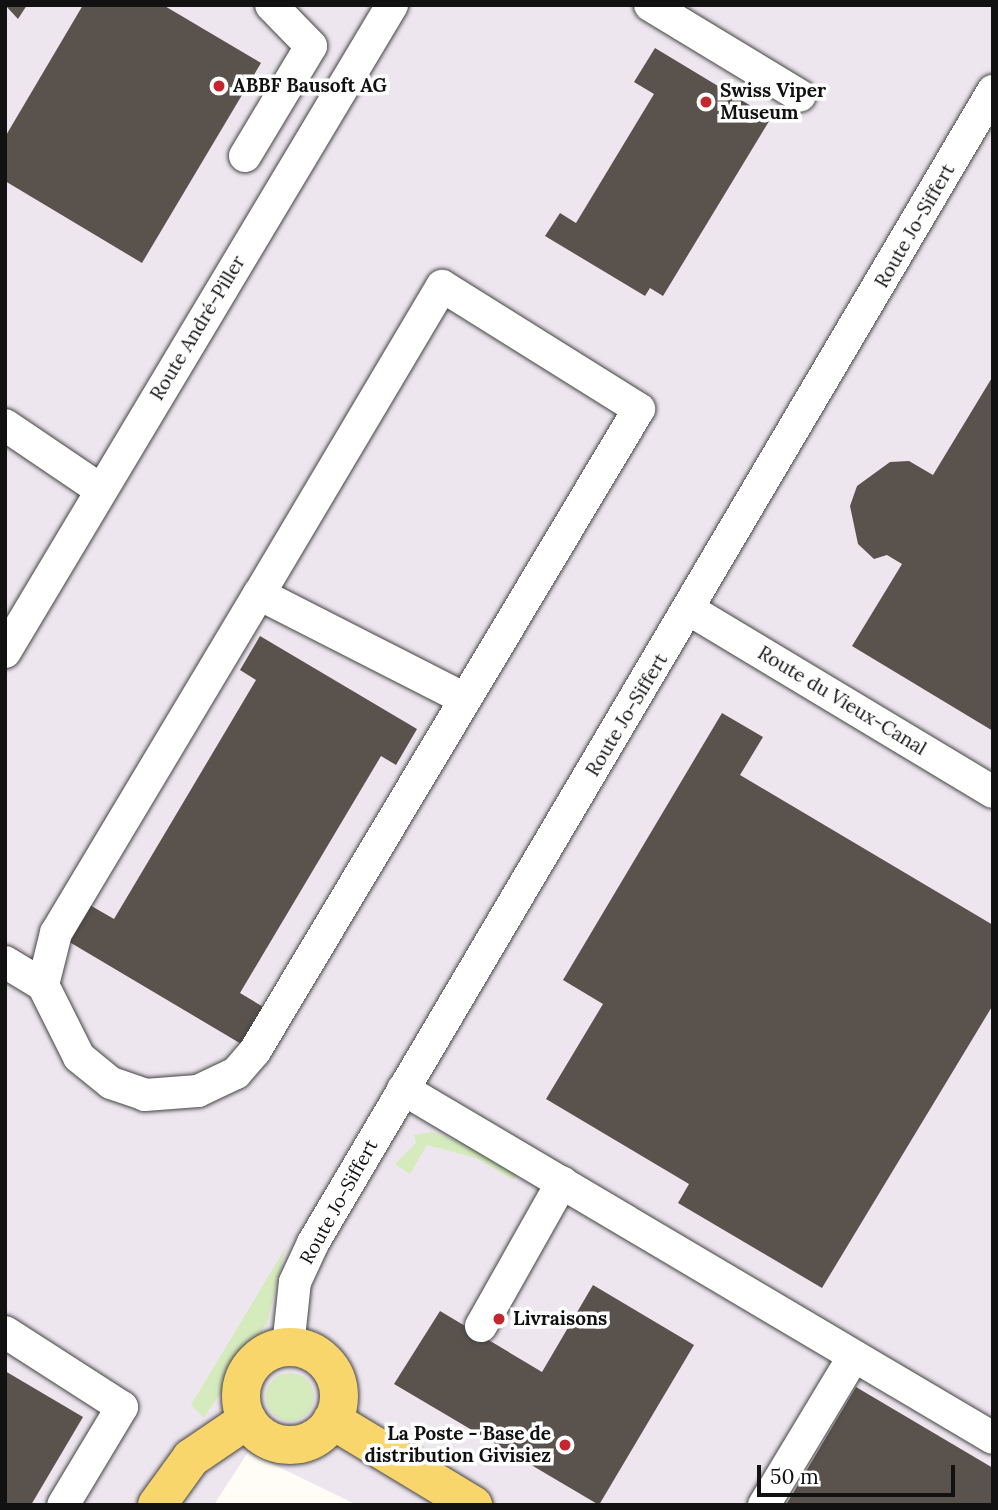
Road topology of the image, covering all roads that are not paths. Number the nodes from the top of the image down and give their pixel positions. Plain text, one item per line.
1 (271, 5) edge
2 (650, 5) edge
3 (387, 7) edge
4 (993, 91) edge
5 (800, 96) dead end
6 (245, 156) dead end
7 (5, 425) edge
8 (101, 490) junction
9 (259, 594) junction
10 (691, 610) junction
11 (5, 652) edge
12 (463, 698) junction
13 (993, 792) edge
14 (5, 962) edge
15 (43, 985) junction
16 (403, 1089) junction
17 (562, 1182) junction
18 (481, 1326) dead end
19 (5, 1332) edge
20 (288, 1347) junction
21 (852, 1359) junction
22 (247, 1420) junction
23 (332, 1420) junction
24 (993, 1438) edge
25 (63, 1505) edge
26 (157, 1505) edge
27 (473, 1505) edge
28 (764, 1505) edge

1 - 6 street
2 - 5 street
3 - 8 street, Route André-Piller
4 - 10 street, Route Jo-Siffert
7 - 8 street
8 - 11 street, Route André-Piller
9 - 12 street
9 - 12 street
9 - 15 street
10 - 13 street, Route du Vieux-Canal
10 - 16 street, Route Jo-Siffert
12 - 15 street
14 - 15 street
16 - 17 street
16 - 20 street, Route Jo-Siffert
17 - 18 street
17 - 21 street
19 - 25 street
20 - 22 main road
20 - 23 main road
21 - 24 street
21 - 28 street
22 - 23 main road
22 - 26 main road
23 - 27 main road

